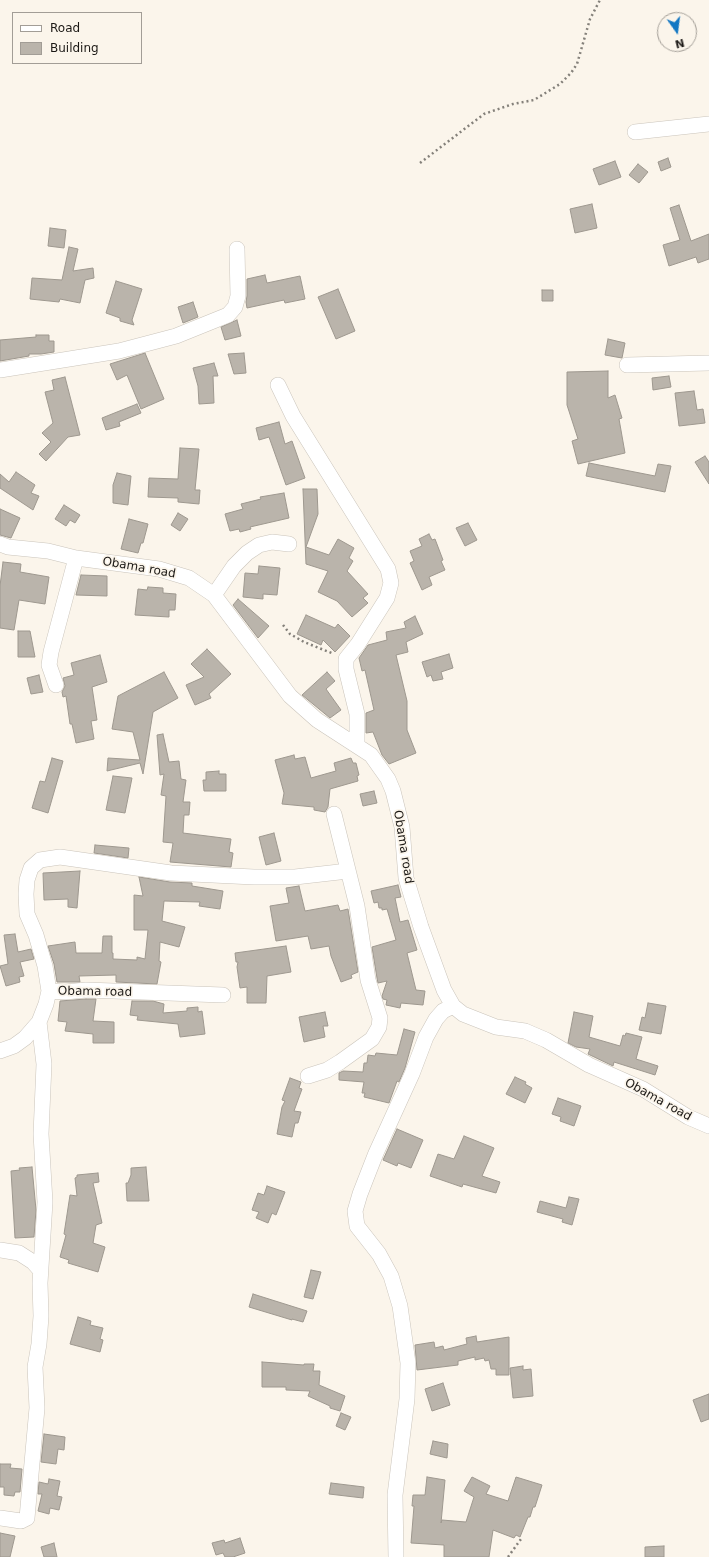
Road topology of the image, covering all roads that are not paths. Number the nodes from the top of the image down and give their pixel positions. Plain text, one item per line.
1 (709, 124) edge
2 (635, 132) dead end
3 (237, 249) dead end
4 (709, 363) edge
5 (626, 365) dead end
6 (0, 370) edge
7 (278, 385) dead end
8 (0, 544) edge
9 (289, 544) dead end
10 (76, 558) junction
11 (214, 595) junction
12 (56, 685) dead end
13 (357, 746) junction
14 (334, 814) dead end
15 (348, 872) junction
16 (49, 991) junction
17 (223, 995) dead end
18 (453, 1006) junction
19 (39, 1022) junction
20 (0, 1051) edge
21 (308, 1076) dead end
22 (709, 1126) edge
23 (0, 1250) edge
24 (40, 1270) junction
25 (0, 1518) edge
26 (396, 1557) edge

1 - 2 street
3 - 6 street
4 - 5 street
7 - 13 street
8 - 10 street, Obama road
9 - 11 street
10 - 11 street, Obama road
10 - 12 street
11 - 13 street, Obama road
13 - 18 street, Obama road
14 - 15 street
15 - 16 street
15 - 21 street
16 - 17 street, Obama road
16 - 19 street, Obama road
18 - 22 street, Obama road
18 - 26 street
19 - 20 street, Obama road
19 - 24 street
23 - 24 street
24 - 25 street

